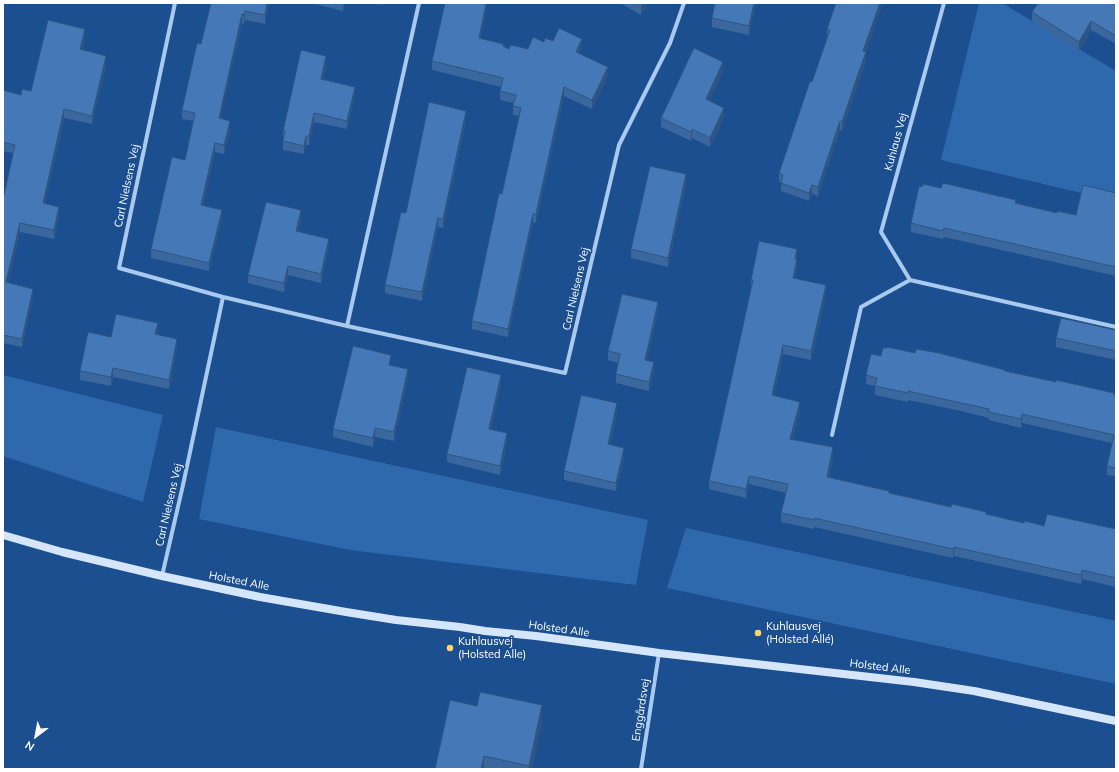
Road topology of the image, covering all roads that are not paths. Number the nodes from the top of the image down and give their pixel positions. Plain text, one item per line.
1 (175, 3) edge
2 (419, 3) edge
3 (684, 3) edge
4 (944, 3) edge
5 (910, 280) junction
6 (223, 297) junction
7 (347, 326) junction
8 (1116, 327) edge
9 (832, 435) dead end
10 (3, 535) edge
11 (162, 576) junction
12 (659, 653) junction
13 (1116, 721) edge
14 (641, 769) edge

1 - 6 street, Carl Nielsens Vej
2 - 7 street
3 - 7 street, Carl Nielsens Vej
4 - 5 street, Kuhlaus Vej
5 - 8 street
5 - 9 street
6 - 7 street, Carl Nielsens Vej
6 - 11 street, Carl Nielsens Vej
10 - 11 street, Holsted Alle
11 - 12 street, Holsted Alle
12 - 13 street, Holsted Alle
12 - 14 street, Enggårdsvej

